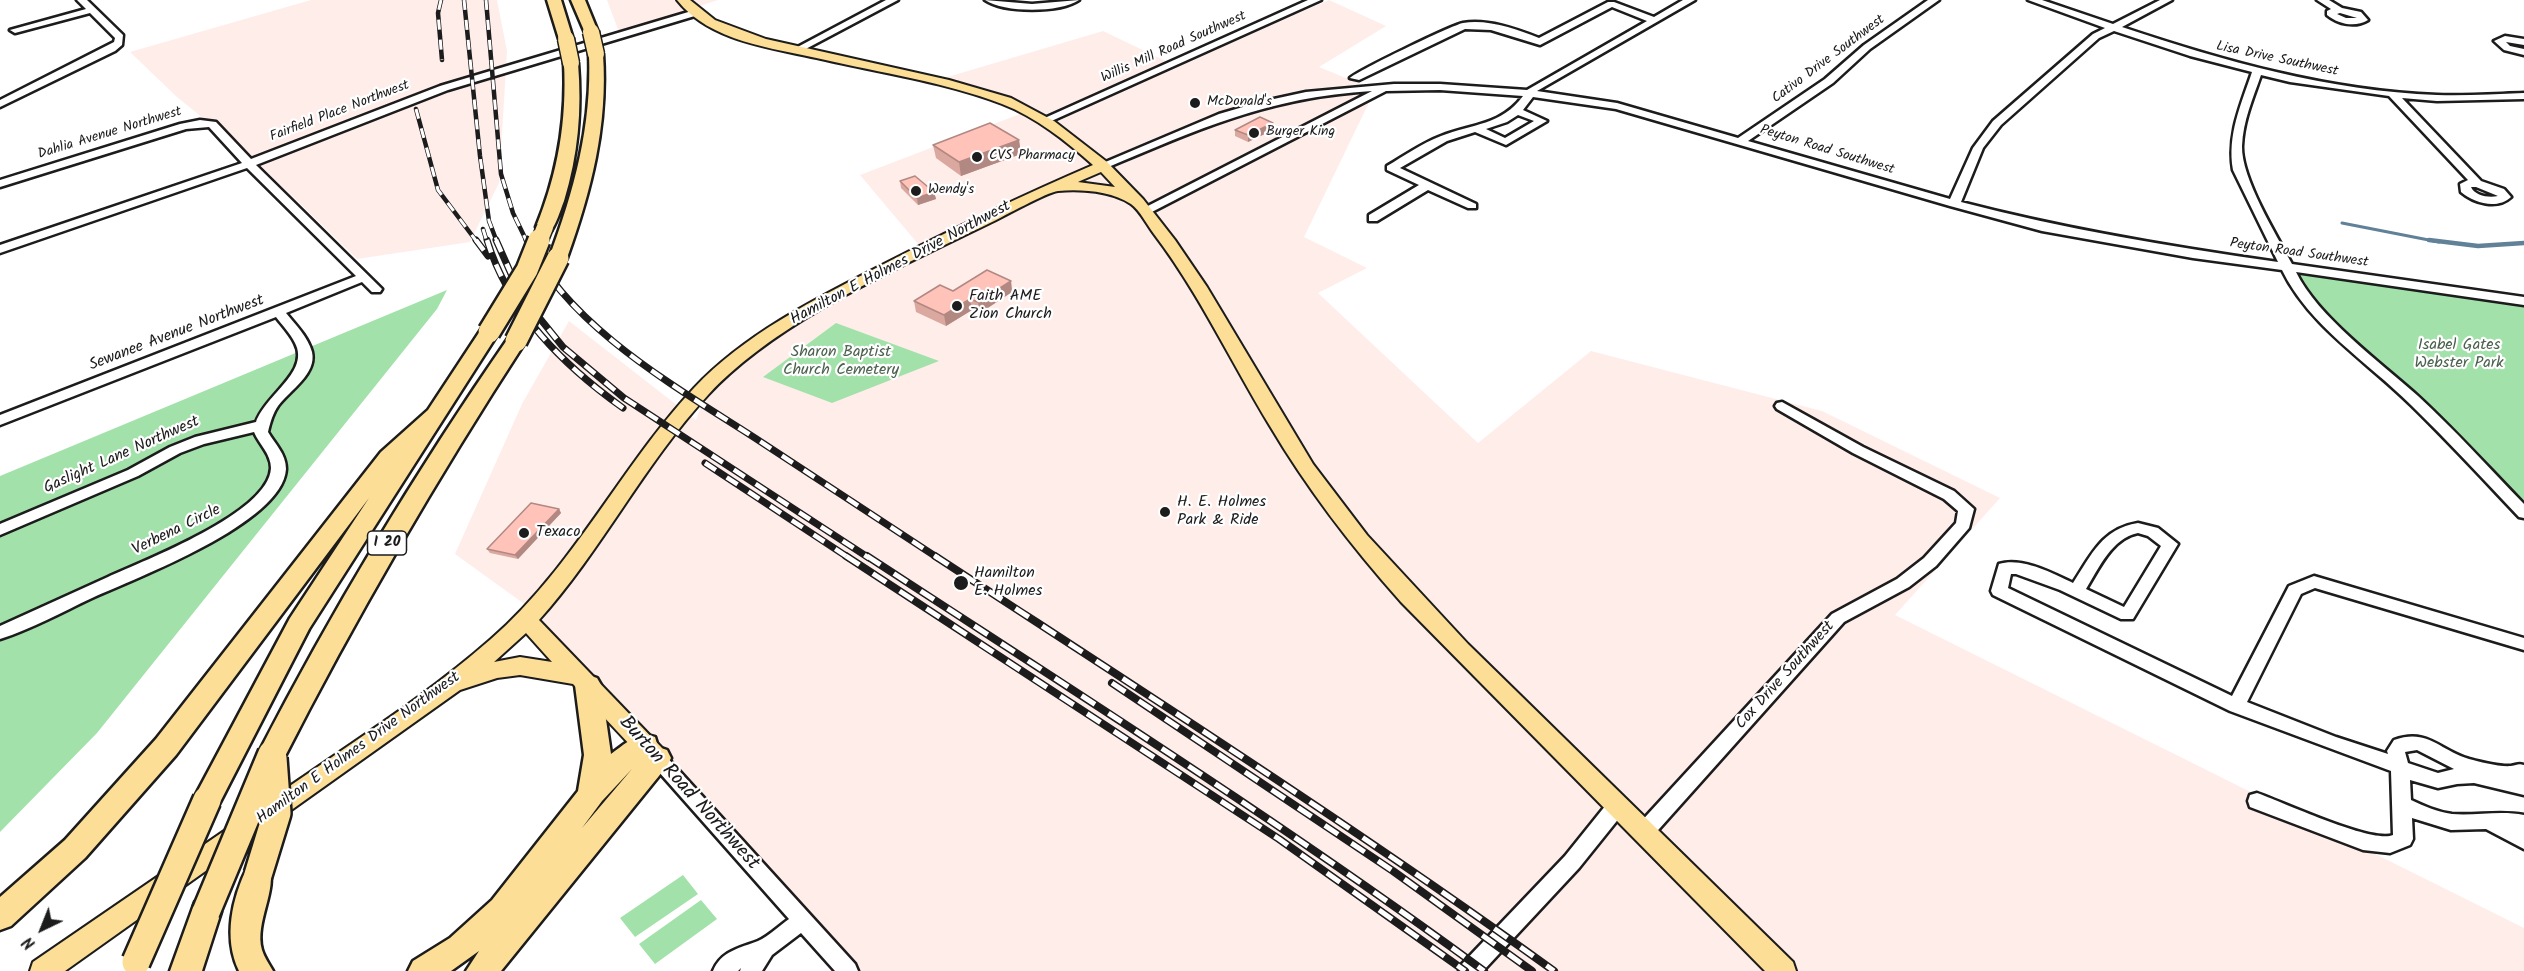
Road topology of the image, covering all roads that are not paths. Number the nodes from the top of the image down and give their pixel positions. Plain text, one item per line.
1 (82, 0) edge
2 (554, 0) edge
3 (578, 0) edge
4 (683, 0) edge
5 (893, 0) edge
6 (990, 0) edge
7 (1074, 0) edge
8 (1316, 0) edge
9 (1690, 0) edge
10 (1934, 0) edge
11 (2033, 0) edge
12 (2168, 0) edge
13 (2322, 0) edge
14 (93, 10) junction
15 (2339, 10) dead end
16 (695, 13) junction
17 (1654, 20) junction
18 (2113, 26) junction
19 (15, 30) dead end
20 (797, 50) junction
21 (2257, 72) junction
22 (1355, 78) dead end
23 (1386, 88) junction
24 (1527, 94) junction
25 (2393, 94) junction
26 (2524, 96) edge
27 (0, 104) edge
28 (1517, 111) junction
29 (1043, 121) junction
30 (1477, 129) junction
31 (1740, 141) junction
32 (249, 164) junction
33 (1102, 166) junction
34 (2477, 183) dead end
35 (0, 184) edge
36 (1428, 185) junction
37 (1045, 190) junction
38 (1954, 204) junction
39 (1472, 206) dead end
40 (1143, 208) junction
41 (1373, 218) dead end
42 (0, 249) edge
43 (2286, 267) junction
44 (365, 277) junction
45 (376, 289) dead end
46 (2524, 301) edge
47 (278, 312) junction
48 (1782, 406) dead end
49 (433, 415) junction
50 (0, 420) edge
51 (262, 425) junction
52 (2524, 513) edge
53 (0, 530) edge
54 (2075, 592) junction
55 (526, 620) junction
56 (0, 633) edge
57 (2524, 644) edge
58 (584, 681) junction
59 (446, 689) junction
60 (2236, 706) junction
61 (651, 752) junction
62 (272, 754) junction
63 (2445, 757) junction
64 (2400, 765) junction
65 (2466, 771) junction
66 (2495, 771) junction
67 (2522, 777) edge
68 (591, 795) junction
69 (2257, 801) dead end
70 (2402, 805) junction
71 (1617, 806) junction
72 (2490, 822) junction
73 (2524, 824) edge
74 (1644, 832) junction
75 (2524, 841) edge
76 (0, 916) edge
77 (802, 921) junction
78 (765, 948) junction
79 (133, 968) edge
80 (43, 971) edge
81 (186, 971) edge
82 (257, 971) edge
83 (424, 971) edge
84 (482, 971) edge
85 (723, 971) edge
86 (750, 971) edge
87 (848, 971) edge
88 (1469, 971) edge
89 (1783, 971) edge

1 - 14 street
2 - 49 highway, I 20, bridge
3 - 62 highway, I 20, bridge
4 - 16 main road
5 - 20 street
6 - 7 street
8 - 29 street, Willis Mill Road Southwest
9 - 17 street
10 - 31 street, Cativo Drive Southwest
11 - 18 street, Lisa Drive Southwest
12 - 18 street
13 - 15 street
14 - 19 street
14 - 27 street
16 - 20 main road
16 - 32 street, Fairfield Place Northwest
17 - 22 street
17 - 24 street
18 - 21 street, Lisa Drive Southwest
18 - 38 street
20 - 29 main road
21 - 25 street, Lisa Drive Southwest
21 - 43 street
23 - 24 street, Peyton Road Southwest
23 - 33 street
23 - 40 street, Peyton Road Southwest
24 - 28 street
24 - 31 street, Peyton Road Southwest
25 - 26 street, Lisa Drive Southwest
25 - 34 street
28 - 30 street
28 - 30 street
29 - 33 main road
30 - 36 street
31 - 38 street, Peyton Road Southwest
32 - 35 street, Dahlia Avenue Northwest
32 - 42 street, Fairfield Place Northwest
32 - 44 street, Dahlia Avenue Northwest
33 - 37 main road, Hamilton E Holmes Drive Northwest
33 - 40 main road
36 - 39 street
36 - 41 street
37 - 40 main road
37 - 55 main road, Hamilton E Holmes Drive Northwest
38 - 43 street, Peyton Road Southwest
40 - 71 main road
43 - 46 street, Peyton Road Southwest
43 - 52 street
44 - 45 street, Dahlia Avenue Northwest
44 - 47 street, Sewanee Avenue Northwest
47 - 50 street, Sewanee Avenue Northwest
47 - 51 street
48 - 74 street, Cox Drive Southwest
49 - 76 highway
49 - 79 highway, I 20, bridge
51 - 53 street, Gaslight Lane Northwest
51 - 56 street, Verbena Circle
54 - 54 street
54 - 60 street
55 - 58 main road, Burton Road Northwest
55 - 59 main road, Hamilton E Holmes Drive Northwest
57 - 60 street
58 - 59 main road
58 - 61 main road, Burton Road Northwest
58 - 68 highway
59 - 80 main road, Hamilton E Holmes Drive Northwest
60 - 64 street
61 - 68 highway
61 - 77 street, Burton Road Northwest
61 - 84 highway
62 - 81 highway, I 20, bridge
62 - 82 highway, bridge
63 - 64 street
63 - 65 street
63 - 66 street
64 - 65 street
64 - 70 street
65 - 66 street
66 - 67 street
68 - 83 highway
69 - 70 street
70 - 72 street
71 - 74 main road
71 - 88 street
72 - 73 street
72 - 75 street
74 - 89 main road
77 - 78 street
77 - 87 street, Burton Road Northwest
78 - 85 street
78 - 86 street

